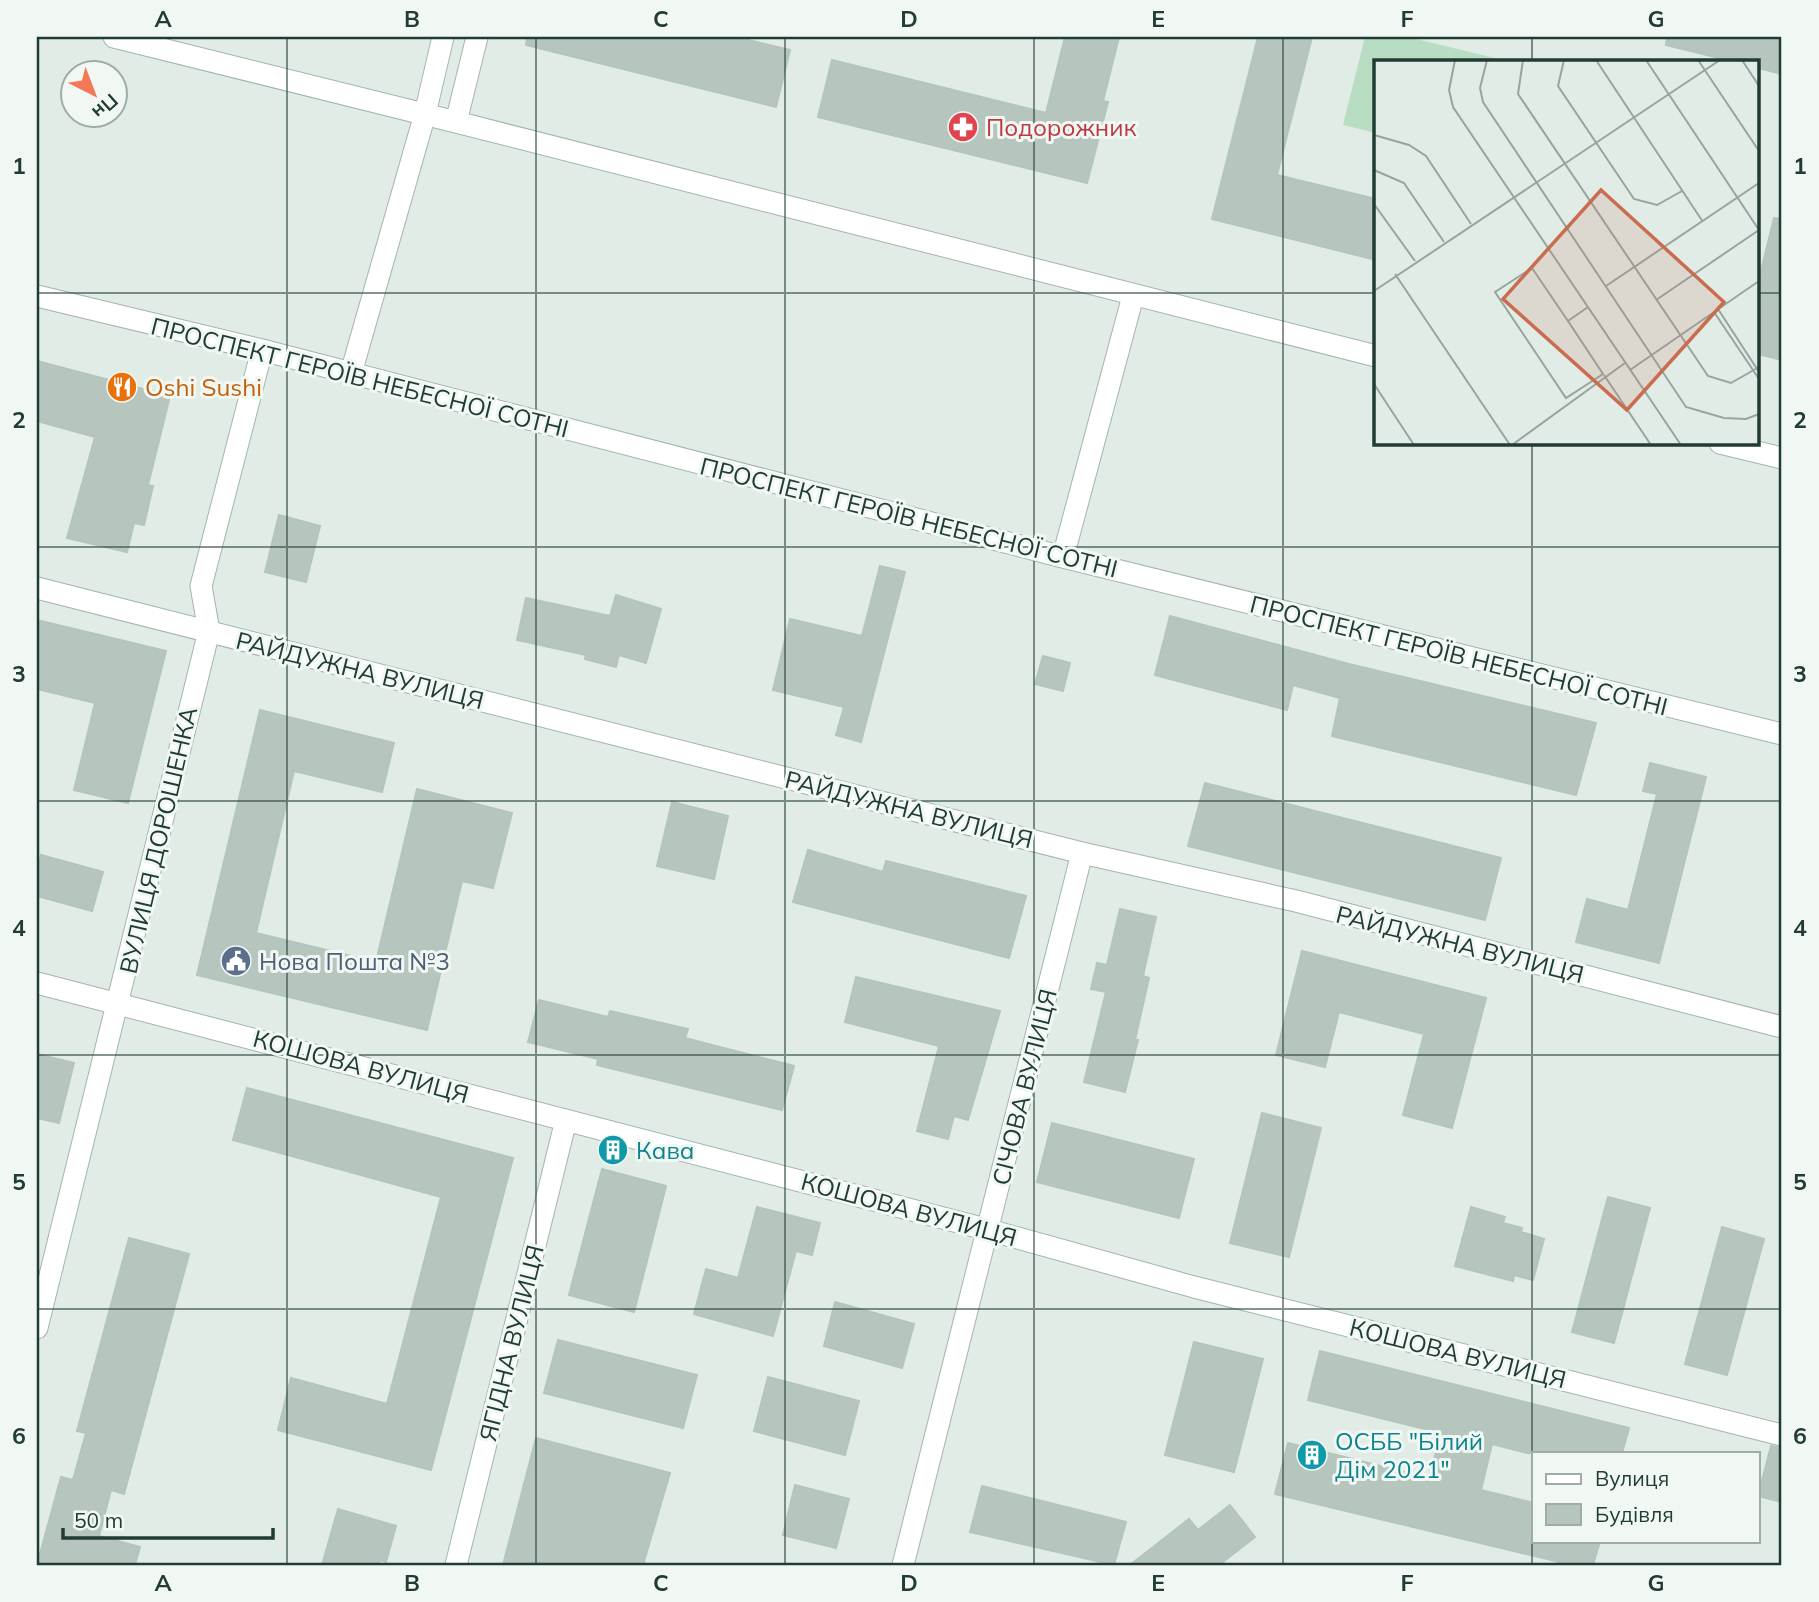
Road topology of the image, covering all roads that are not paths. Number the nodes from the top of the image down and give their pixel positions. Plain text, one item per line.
1 (114, 37) edge
2 (443, 37) edge
3 (477, 37) edge
4 (425, 114) junction
5 (456, 122) junction
6 (37, 296) edge
7 (1133, 296) junction
8 (262, 350) junction
9 (1374, 356) edge
10 (351, 373) junction
11 (1724, 444) edge
12 (1782, 458) edge
13 (1063, 557) junction
14 (37, 588) edge
15 (208, 631) junction
16 (1782, 734) edge
17 (1082, 853) junction
18 (37, 983) edge
19 (119, 1003) junction
20 (1782, 1027) edge
21 (566, 1120) junction
22 (989, 1230) junction
23 (37, 1328) edge
24 (1782, 1435) edge
25 (456, 1565) edge
26 (903, 1565) edge

1 - 4 street
2 - 4 street
3 - 5 street
4 - 5 street
4 - 10 street
5 - 7 street
6 - 8 street, ПРОСПЕКТ ГЕРОЇВ НЕБЕСНОЇ СОТНІ
7 - 9 street
7 - 13 street
8 - 10 street, ПРОСПЕКТ ГЕРОЇВ НЕБЕСНОЇ СОТНІ
8 - 15 street, ВУЛИЦЯ ДОРОШЕНКА
10 - 13 street, ПРОСПЕКТ ГЕРОЇВ НЕБЕСНОЇ СОТНІ
11 - 12 street
13 - 16 street, ПРОСПЕКТ ГЕРОЇВ НЕБЕСНОЇ СОТНІ
14 - 15 street, РАЙДУЖНА ВУЛИЦЯ
15 - 17 street, РАЙДУЖНА ВУЛИЦЯ
15 - 19 street, ВУЛИЦЯ ДОРОШЕНКА
17 - 20 street, РАЙДУЖНА ВУЛИЦЯ
17 - 22 street, СІЧОВА ВУЛИЦЯ
18 - 19 street, КОШОВА ВУЛИЦЯ
19 - 21 street, КОШОВА ВУЛИЦЯ
19 - 23 street, ВУЛИЦЯ ДОРОШЕНКА
21 - 22 street, КОШОВА ВУЛИЦЯ
21 - 25 street, ЯГІДНА ВУЛИЦЯ
22 - 24 street, КОШОВА ВУЛИЦЯ
22 - 26 street, СІЧОВА ВУЛИЦЯ

